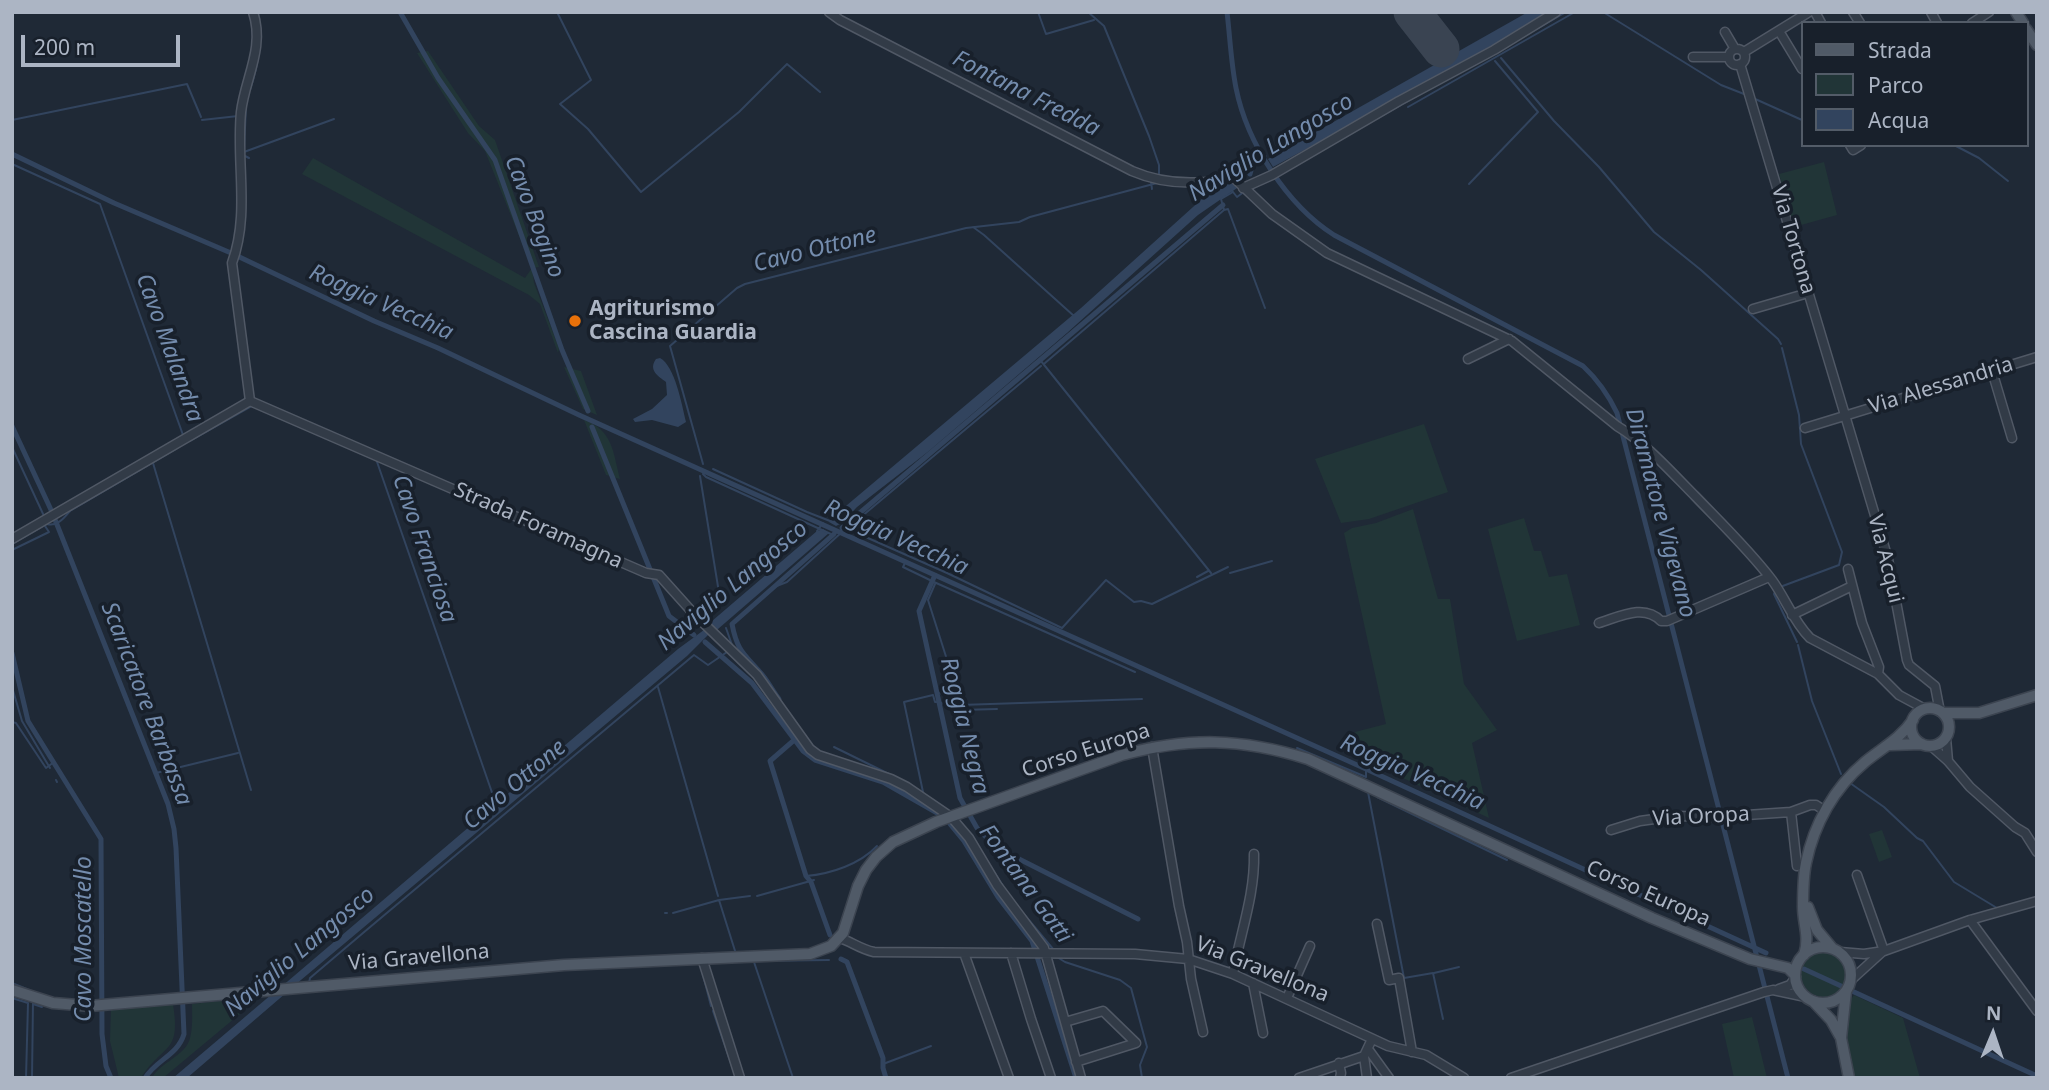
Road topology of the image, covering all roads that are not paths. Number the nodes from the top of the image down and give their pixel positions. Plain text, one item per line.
1 (253, 12) edge
2 (830, 12) edge
3 (1556, 12) edge
4 (1809, 12) edge
5 (1779, 31) junction
6 (1725, 32) dead end
7 (1740, 51) junction
8 (1693, 57) dead end
9 (1729, 57) junction
10 (1740, 64) junction
11 (1800, 66) edge
12 (1243, 187) junction
13 (1808, 293) junction
14 (1753, 309) dead end
15 (1509, 339) junction
16 (2037, 357) edge
17 (1468, 359) dead end
18 (1992, 371) junction
19 (250, 401) junction
20 (1846, 415) junction
21 (1805, 428) dead end
22 (2012, 438) dead end
23 (12, 539) edge
24 (1848, 569) dead end
25 (1769, 577) junction
26 (1852, 586) junction
27 (1792, 615) junction
28 (1599, 623) dead end
29 (1878, 674) junction
30 (1936, 692) junction
31 (2037, 695) edge
32 (1907, 699) junction
33 (1926, 709) junction
34 (1941, 713) junction
35 (1979, 713) junction
36 (1914, 718) junction
37 (1946, 736) junction
38 (1890, 745) junction
39 (1926, 745) junction
40 (1152, 747) junction
41 (1948, 761) junction
42 (1825, 811) junction
43 (1791, 812) junction
44 (951, 817) junction
45 (1611, 830) dead end
46 (2037, 852) edge
47 (1254, 854) dead end
48 (1797, 866) dead end
49 (1857, 875) dead end
50 (1804, 894) junction
51 (2037, 901) edge
52 (1970, 920) junction
53 (1377, 924) dead end
54 (844, 930) junction
55 (831, 946) junction
56 (1310, 946) dead end
57 (861, 949) junction
58 (1836, 950) junction
59 (1884, 951) junction
60 (964, 953) junction
61 (1011, 953) junction
62 (1046, 953) junction
63 (1803, 956) junction
64 (702, 958) junction
65 (1188, 959) junction
66 (1770, 963) junction
67 (1234, 975) junction
68 (1796, 976) junction
69 (1253, 983) junction
70 (1848, 987) junction
71 (12, 990) edge
72 (1770, 991) junction
73 (1287, 998) junction
74 (1808, 998) junction
75 (2037, 1011) edge
76 (1065, 1022) junction
77 (1203, 1032) dead end
78 (1263, 1033) dead end
79 (1841, 1038) junction
80 (1372, 1039) junction
81 (1366, 1052) junction
82 (1412, 1052) junction
83 (1076, 1062) junction
84 (1339, 1063) junction
85 (740, 1078) edge
86 (1009, 1078) edge
87 (1051, 1078) edge
88 (1081, 1078) edge
89 (1298, 1078) edge
90 (1340, 1078) edge
91 (1367, 1078) edge
92 (1389, 1078) edge
93 (1464, 1078) edge
94 (1511, 1078) edge
95 (1849, 1078) edge

1 - 19 street
2 - 12 street
3 - 12 street
4 - 5 street
5 - 7 street
5 - 11 street
6 - 7 street
7 - 9 street
7 - 10 street
8 - 9 street
9 - 10 street
10 - 13 street, Via Tortona
12 - 15 street
13 - 14 street
13 - 20 street, Via Tortona
15 - 17 street
15 - 25 street
16 - 18 street, Via Alessandria
18 - 20 street, Via Alessandria
18 - 22 street
19 - 23 street
19 - 44 street, Strada Foramagna
20 - 21 street, Via Alessandria
20 - 30 street, Via Acqui
24 - 26 street
25 - 27 street
25 - 28 street
26 - 27 street
26 - 29 street
27 - 29 street
29 - 32 street
30 - 33 street
30 - 34 street
31 - 35 main road
32 - 33 street
32 - 36 street
33 - 34 main road
33 - 36 main road
34 - 35 main road
34 - 37 main road
35 - 37 main road
36 - 38 main road
36 - 39 main road
37 - 39 main road
37 - 41 street
38 - 39 main road
38 - 42 main road
39 - 41 street
40 - 44 main road, Corso Europa
40 - 65 street
40 - 66 main road, Corso Europa
41 - 46 street
42 - 43 street, Via Oropa
42 - 50 main road
43 - 45 street, Via Oropa
43 - 48 street
44 - 54 main road, Corso Europa
44 - 62 street
47 - 67 street
49 - 59 street
50 - 58 main road
50 - 63 main road
51 - 52 street
52 - 59 street
52 - 75 street
53 - 82 street
54 - 55 main road, Via Gravellona
54 - 57 street
55 - 57 street, Via Gravellona
55 - 64 main road, Via Gravellona
56 - 73 street
57 - 60 street, Via Gravellona
58 - 59 street
58 - 63 main road
58 - 70 main road
59 - 70 street
60 - 61 street, Via Gravellona
60 - 86 street
61 - 62 street, Via Gravellona
61 - 87 street
62 - 65 street, Via Gravellona
62 - 76 street
63 - 66 main road
63 - 68 main road
64 - 71 main road, Via Gravellona
64 - 85 street
65 - 67 street, Via Gravellona
65 - 77 street
66 - 68 main road
67 - 69 street, Via Gravellona
68 - 72 street
68 - 74 main road
69 - 73 street, Via Gravellona
69 - 78 street
70 - 74 main road
70 - 79 main road
72 - 74 street
72 - 94 street
73 - 80 street, Via Gravellona
74 - 79 main road
76 - 83 street
76 - 83 street
79 - 95 main road
80 - 81 street
80 - 82 street, Via Gravellona
81 - 84 street
81 - 91 street
81 - 92 street
82 - 93 street, Via Gravellona
83 - 88 street
84 - 89 street
84 - 90 street

